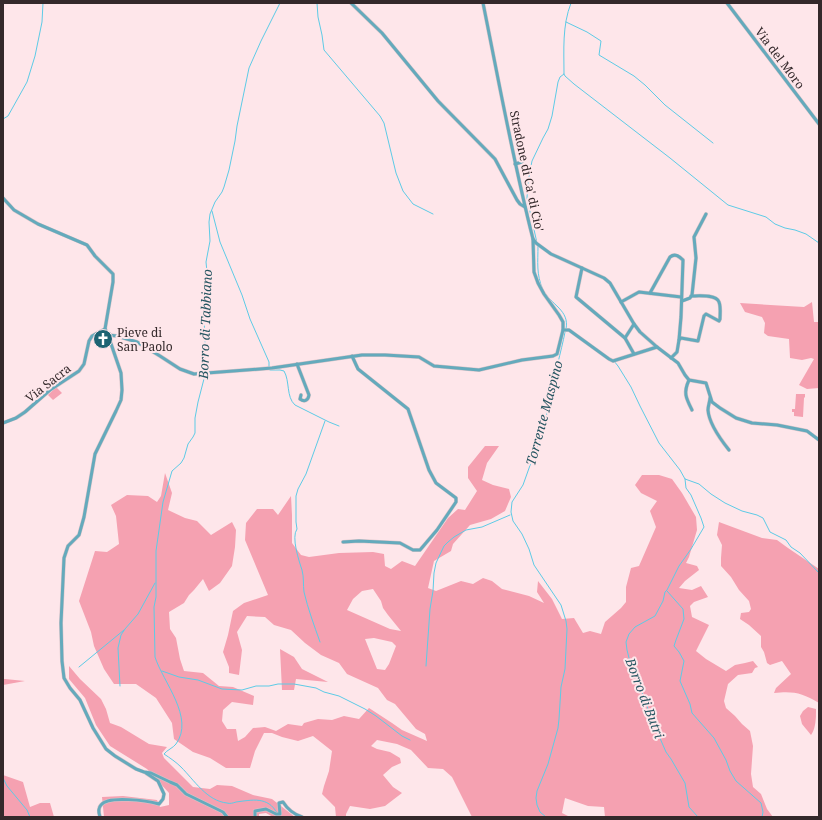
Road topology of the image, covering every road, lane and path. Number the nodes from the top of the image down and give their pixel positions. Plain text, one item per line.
1 (351, 3) edge
2 (483, 3) edge
3 (727, 3) edge
4 (819, 124) edge
5 (522, 162) dead end
6 (515, 164) junction
7 (3, 198) edge
8 (525, 207) junction
9 (706, 214) dead end
10 (532, 239) junction
11 (582, 268) junction
12 (650, 293) junction
13 (691, 296) junction
14 (681, 297) junction
15 (621, 302) junction
16 (682, 302) junction
17 (634, 324) junction
18 (105, 329) junction
19 (563, 330) junction
20 (108, 335) junction
21 (625, 338) junction
22 (678, 340) junction
23 (657, 346) junction
24 (634, 354) junction
25 (352, 356) junction
26 (672, 358) junction
27 (297, 364) junction
28 (689, 380) junction
29 (301, 395) dead end
30 (710, 398) junction
31 (692, 410) dead end
32 (3, 423) edge
33 (819, 440) edge
34 (729, 450) dead end
35 (343, 542) dead end
36 (144, 772) junction
37 (100, 817) edge
38 (227, 817) edge
39 (255, 817) edge
40 (302, 817) edge

1 - 8 street
2 - 6 street, Stradone di Ca' di Cio'
3 - 4 street, Via del Moro
5 - 6 street
6 - 8 street, Stradone di Ca' di Cio'
7 - 18 street
8 - 10 street, Stradone di Ca' di Cio'
9 - 13 street
10 - 11 street, Stradone di Ca' di Cio'
10 - 19 street
11 - 15 street, Stradone di Ca' di Cio'
11 - 21 street
12 - 14 street
12 - 14 street
12 - 15 street
13 - 16 street
13 - 22 street
14 - 16 street
15 - 17 street, Stradone di Ca' di Cio'
16 - 22 street
17 - 21 street
17 - 23 street, Stradone di Ca' di Cio'
18 - 20 street
18 - 32 street, Via Sacra
19 - 24 street
19 - 25 street
20 - 27 street
20 - 36 street
21 - 24 street
22 - 26 street
23 - 24 street
23 - 26 street, Stradone di Ca' di Cio'
25 - 27 street
25 - 35 street
26 - 28 street, Stradone di Ca' di Cio'
27 - 29 street
28 - 30 street
28 - 31 street
30 - 33 street
30 - 34 street
36 - 37 street
36 - 38 street
39 - 40 street

